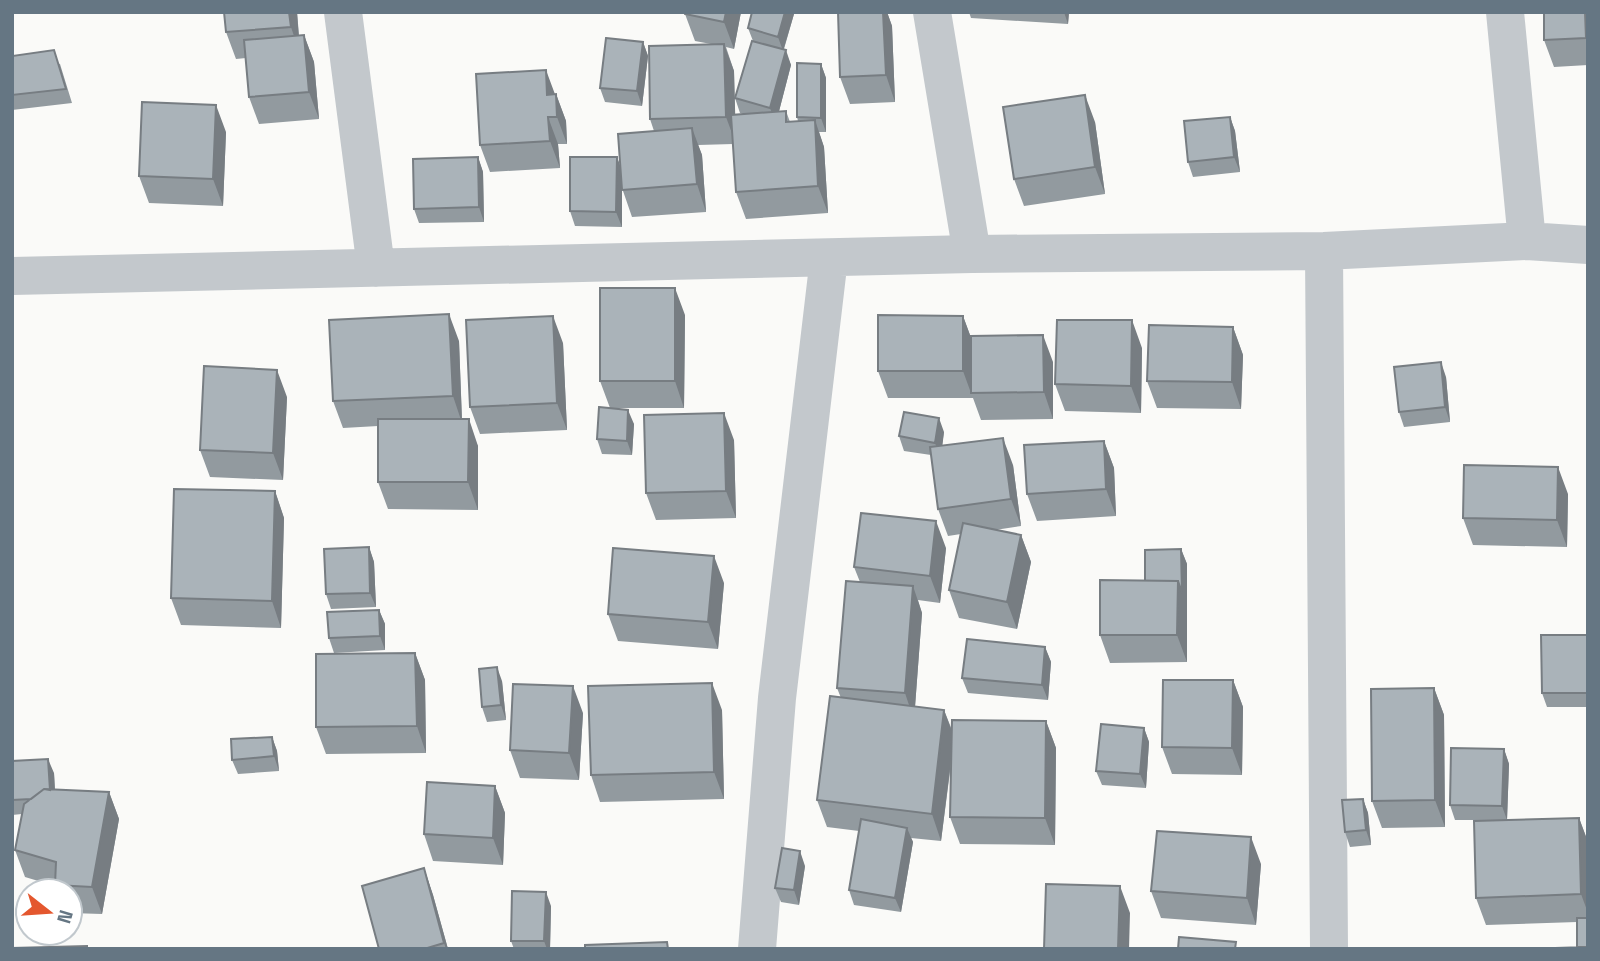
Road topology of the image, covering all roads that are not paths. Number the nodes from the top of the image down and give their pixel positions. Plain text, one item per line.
1 (343, 12) edge
2 (932, 12) edge
3 (1504, 12) edge
4 (1527, 241) junction
5 (1588, 245) edge
6 (1324, 251) junction
7 (972, 254) junction
8 (829, 258) junction
9 (376, 268) junction
10 (12, 276) edge
11 (757, 949) edge
12 (1329, 949) edge

1 - 9 street
2 - 7 street
3 - 4 street
4 - 5 street
4 - 6 street
6 - 7 street
6 - 12 street
7 - 8 street
8 - 9 street
8 - 11 street
9 - 10 street

